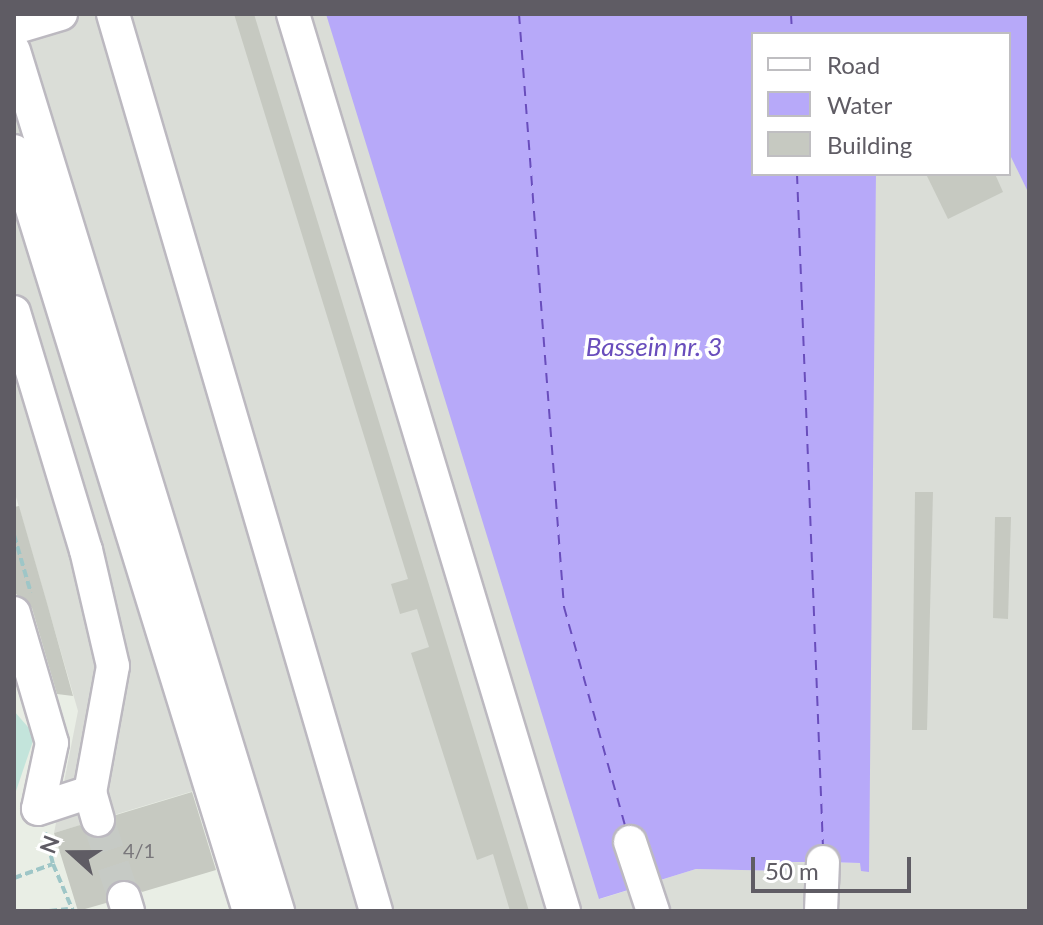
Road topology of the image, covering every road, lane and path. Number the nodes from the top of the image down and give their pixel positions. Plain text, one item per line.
1 (61, 14) edge
2 (113, 14) edge
3 (293, 14) edge
4 (14, 28) edge
5 (14, 51) edge
6 (14, 151) edge
7 (14, 312) edge
8 (14, 613) edge
9 (630, 842) dead end
10 (823, 862) dead end
11 (14, 878) edge
12 (649, 898) edge
13 (822, 908) edge
14 (70, 910) edge
15 (49, 911) edge
16 (249, 911) edge
17 (278, 911) edge
18 (376, 911) edge
19 (564, 911) edge

1 - 4 lane
2 - 18 lane
3 - 19 lane
5 - 17 lane
6 - 16 lane
7 - 8 lane
9 - 12 lane
10 - 13 lane
11 - 14 path
14 - 15 path

